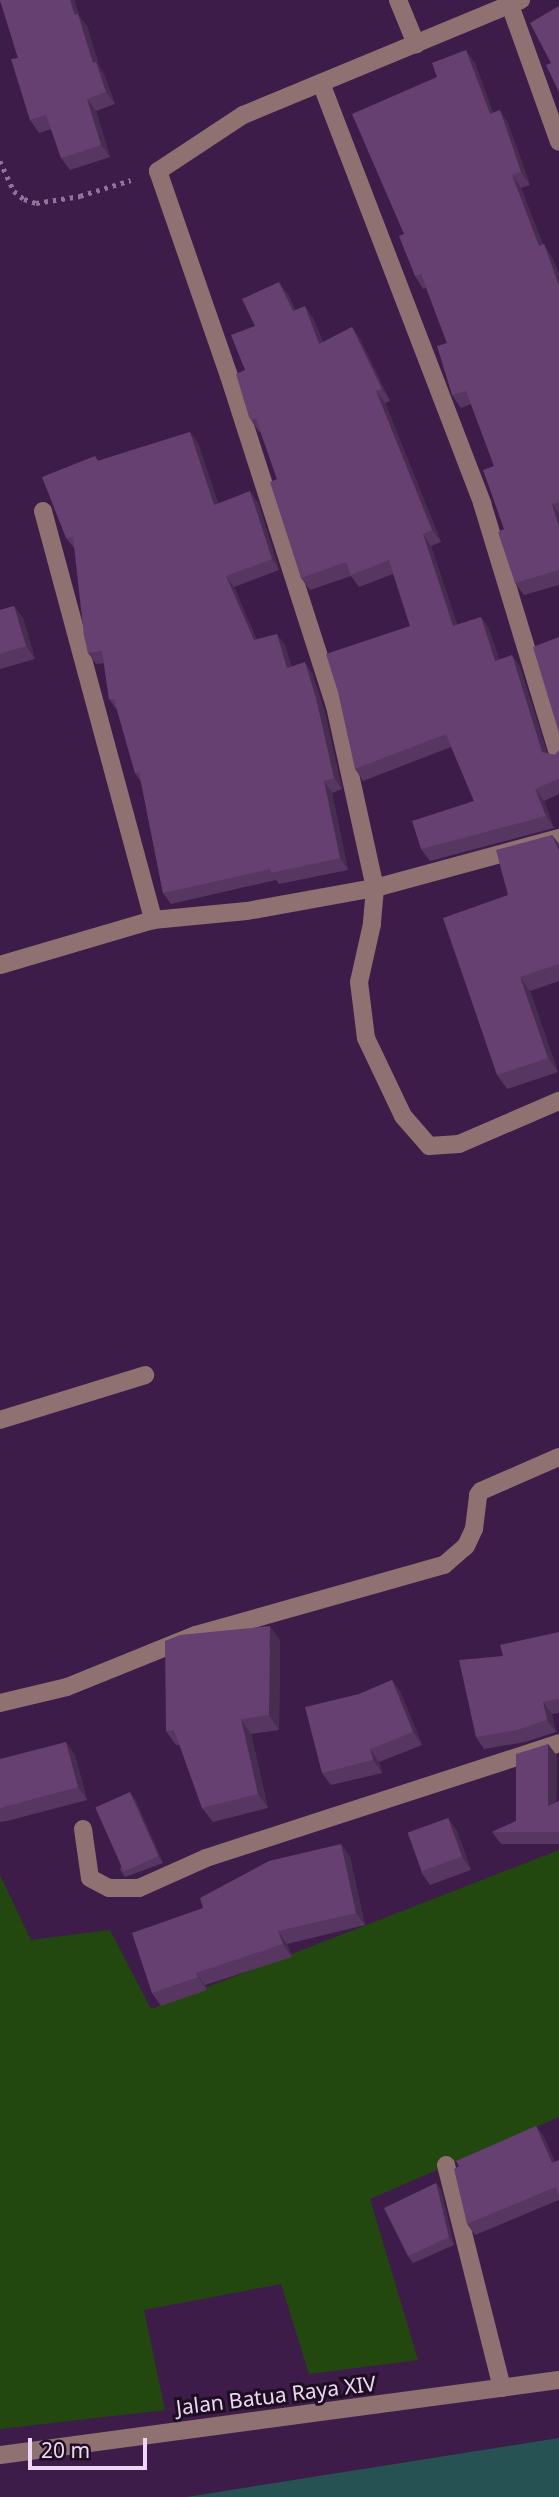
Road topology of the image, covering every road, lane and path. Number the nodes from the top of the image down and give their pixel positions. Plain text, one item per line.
1 (398, 0) edge
2 (515, 3) edge
3 (416, 44) junction
4 (321, 83) junction
5 (559, 142) edge
6 (0, 161) edge
7 (158, 171) junction
8 (43, 511) dead end
9 (559, 756) edge
10 (559, 838) edge
11 (375, 888) junction
12 (153, 920) junction
13 (0, 965) edge
14 (559, 1101) edge
15 (145, 1375) dead end
16 (0, 1420) edge
17 (559, 1457) edge
18 (0, 1703) edge
19 (559, 1742) edge
20 (83, 1829) dead end
21 (446, 2165) dead end
22 (559, 2380) edge
23 (502, 2388) junction
24 (0, 2455) edge

1 - 3 street
2 - 3 street
2 - 5 street
3 - 4 street
4 - 7 street
4 - 9 street
6 - 7 path
7 - 11 street
8 - 12 street
10 - 11 street
11 - 12 street
11 - 14 street
12 - 13 street
15 - 16 street
17 - 18 street
19 - 20 street
21 - 23 street
22 - 23 street, Jalan Batua Raya XIV
23 - 24 street, Jalan Batua Raya XIV

